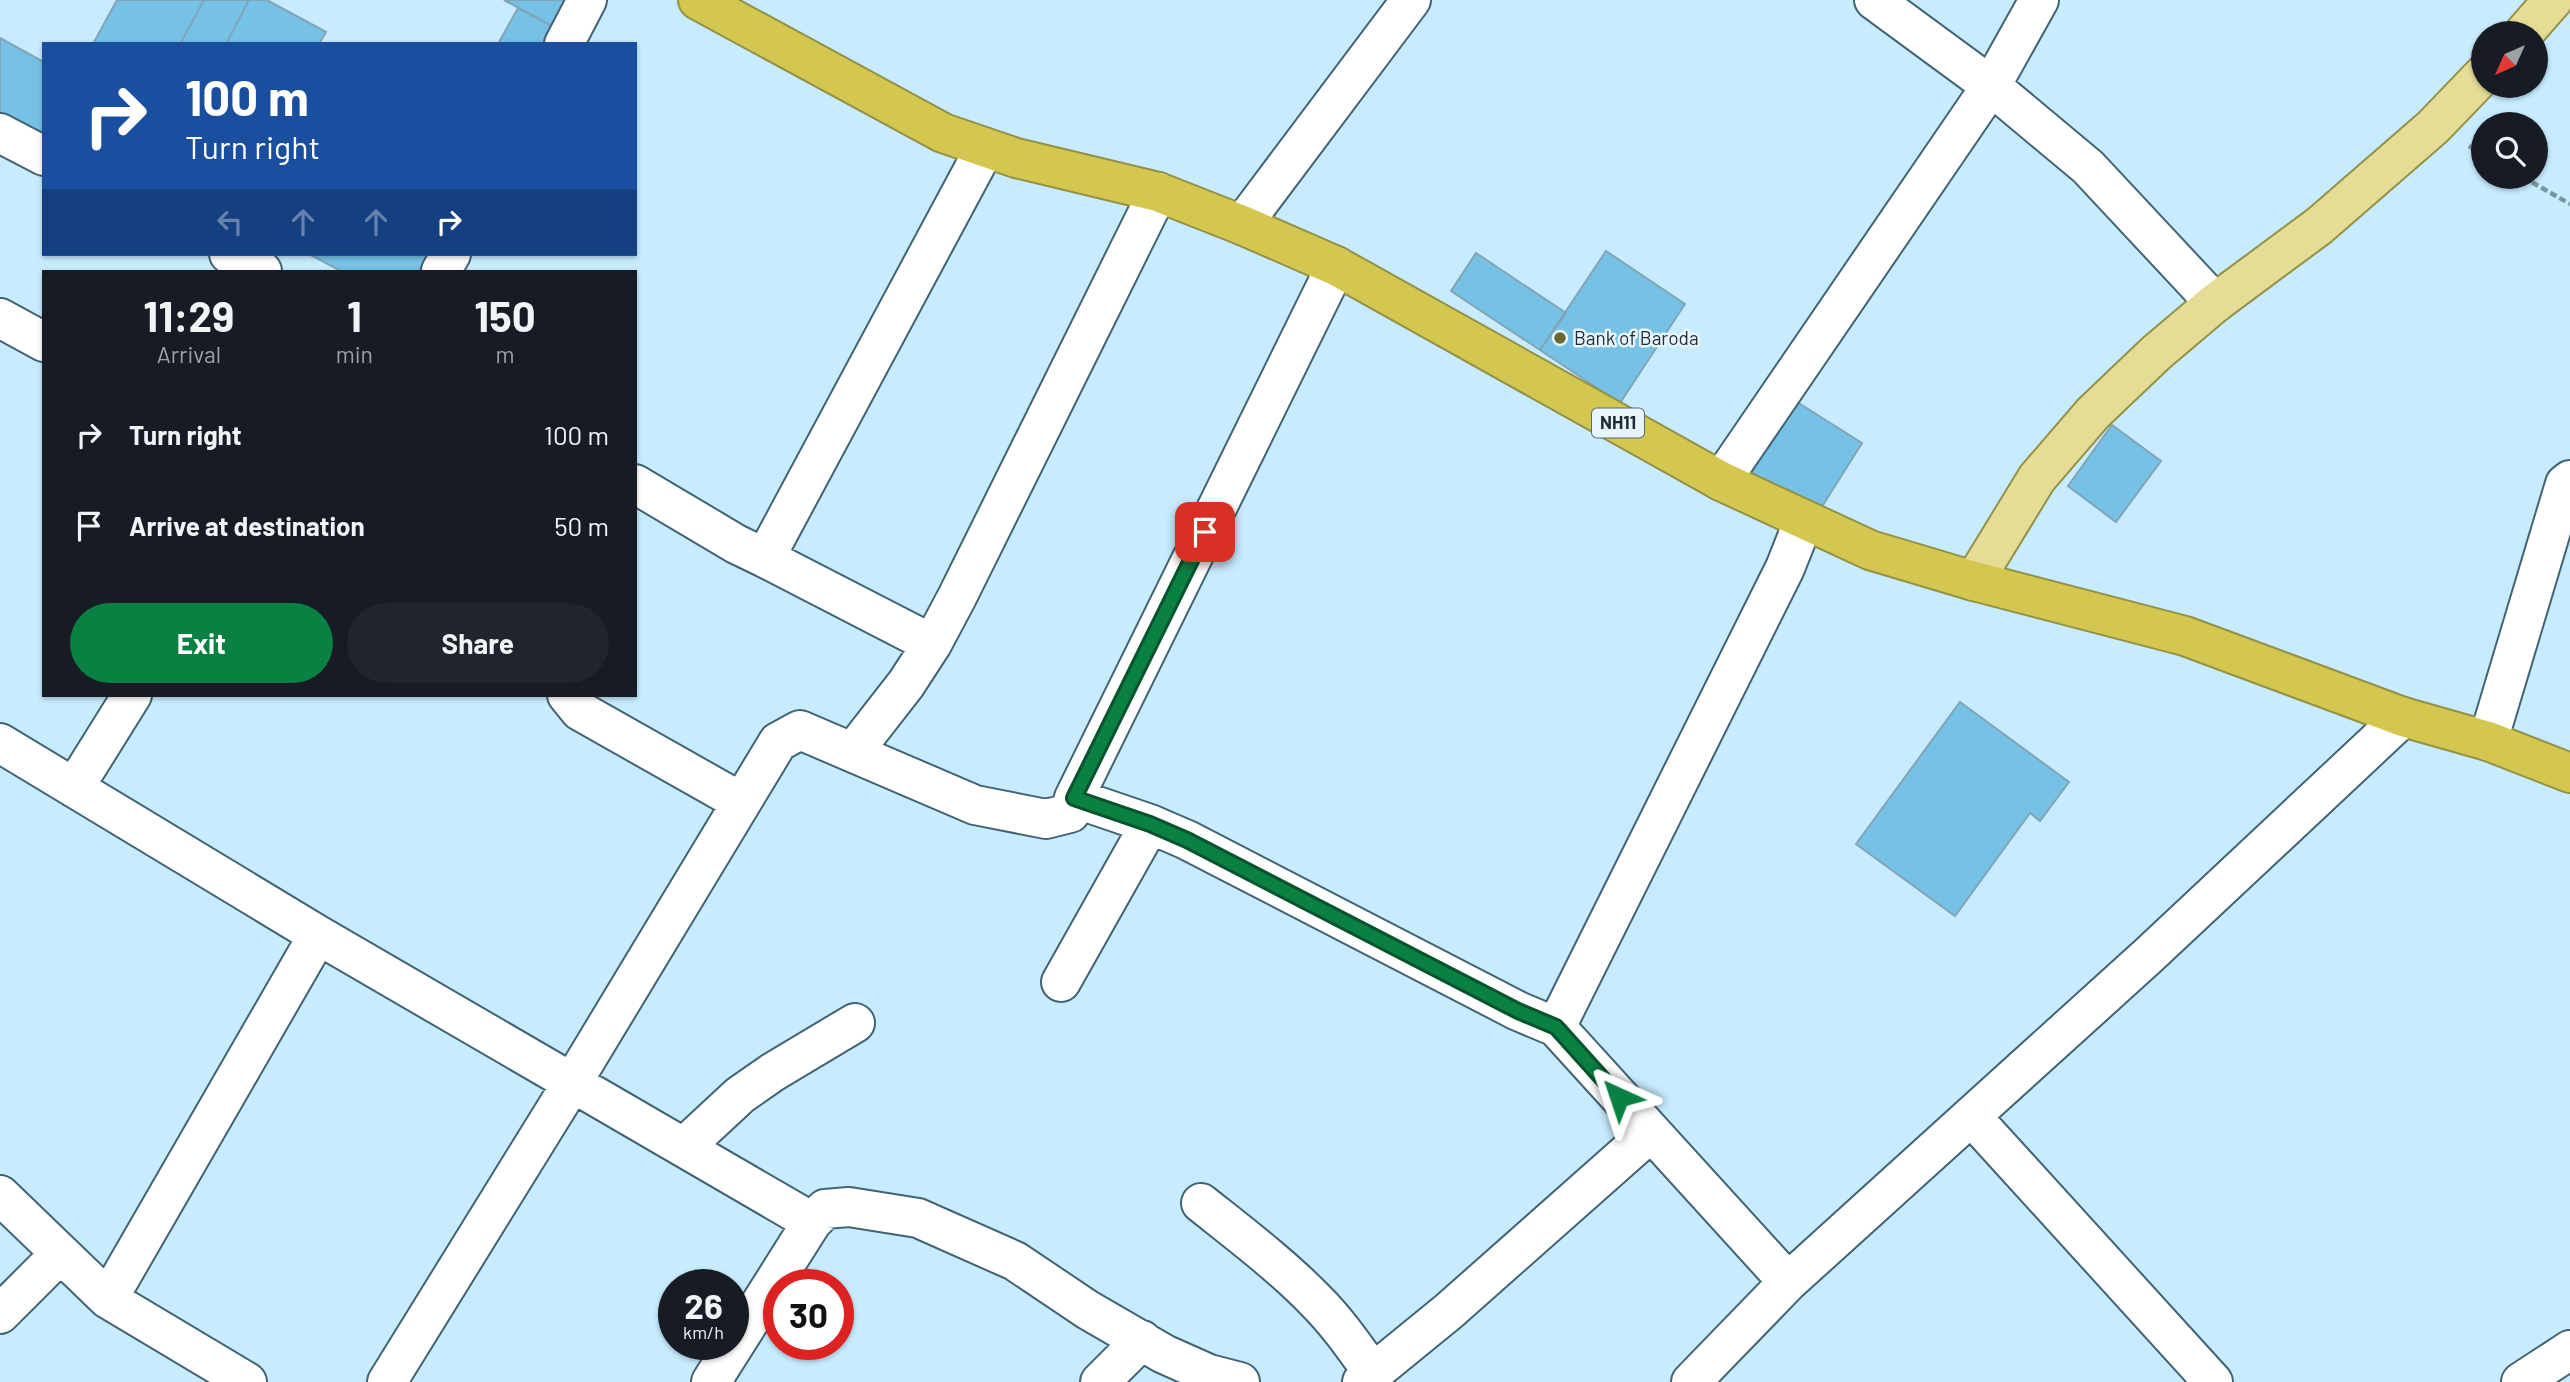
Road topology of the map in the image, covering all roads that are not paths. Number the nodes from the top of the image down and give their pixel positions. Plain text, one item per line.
1 (587, 0) edge
2 (698, 0) edge
3 (1411, 0) edge
4 (1874, 0) edge
5 (2039, 0) edge
6 (2553, 0) edge
7 (2535, 21) edge
8 (565, 42) edge
9 (1991, 86) junction
10 (2471, 87) edge
11 (0, 133) edge
12 (985, 148) junction
13 (42, 155) edge
14 (1157, 191) junction
15 (1242, 225) junction
16 (233, 256) edge
17 (1336, 266) junction
18 (260, 270) edge
19 (2215, 303) junction
20 (0, 318) edge
21 (42, 341) edge
22 (2570, 480) edge
23 (1721, 481) junction
24 (637, 485) edge
25 (1804, 520) junction
26 (765, 558) junction
27 (1974, 581) junction
28 (932, 644) junction
29 (131, 697) edge
30 (569, 697) edge
31 (2403, 717) junction
32 (2488, 741) junction
33 (0, 743) edge
34 (853, 752) junction
35 (2570, 773) edge
36 (75, 788) junction
37 (1074, 798) junction
38 (741, 802) junction
39 (1150, 824) junction
40 (318, 935) junction
41 (1061, 982) dead end
42 (855, 1023) dead end
43 (1556, 1027) junction
44 (572, 1083) junction
45 (1971, 1116) junction
46 (1651, 1132) junction
47 (684, 1147) junction
48 (0, 1195) edge
49 (1201, 1203) dead end
50 (812, 1222) junction
51 (60, 1254) junction
52 (1788, 1282) junction
53 (108, 1299) junction
54 (0, 1314) edge
55 (1142, 1340) junction
56 (2570, 1350) edge
57 (1368, 1377) edge
58 (2202, 1378) edge
59 (247, 1382) edge
60 (387, 1382) edge
61 (711, 1382) edge
62 (1100, 1382) edge
63 (1240, 1382) edge
64 (1691, 1382) edge
65 (2521, 1382) edge

1 - 8 street
2 - 12 highway, NH11
3 - 15 street
4 - 9 street
5 - 9 street
6 - 7 main road
9 - 19 street
9 - 23 street
10 - 19 main road
11 - 13 street
12 - 14 highway, NH11
12 - 26 street
14 - 15 highway, NH11
14 - 28 street
15 - 17 highway, NH11
16 - 18 street
17 - 23 highway, NH11
17 - 37 street
19 - 27 main road
20 - 21 street
22 - 32 street
23 - 25 highway, NH11
24 - 26 street
25 - 27 highway, NH11
25 - 43 street
26 - 28 street
27 - 31 highway, NH11
28 - 34 street
29 - 36 street
30 - 38 street
31 - 32 highway, NH11
31 - 45 street
32 - 35 highway, NH11
33 - 36 street
34 - 37 street
34 - 38 street
36 - 40 street
37 - 39 street
38 - 44 street
39 - 41 street
39 - 43 street
40 - 44 street
40 - 53 street
42 - 47 street
43 - 46 street
44 - 47 street
44 - 60 street
45 - 52 street
45 - 58 street
46 - 52 street
46 - 57 street
47 - 50 street
48 - 51 street
49 - 57 street
50 - 55 street
50 - 61 street
51 - 53 street
51 - 54 street
52 - 64 street
53 - 59 street
55 - 62 street
55 - 63 street
56 - 65 street

